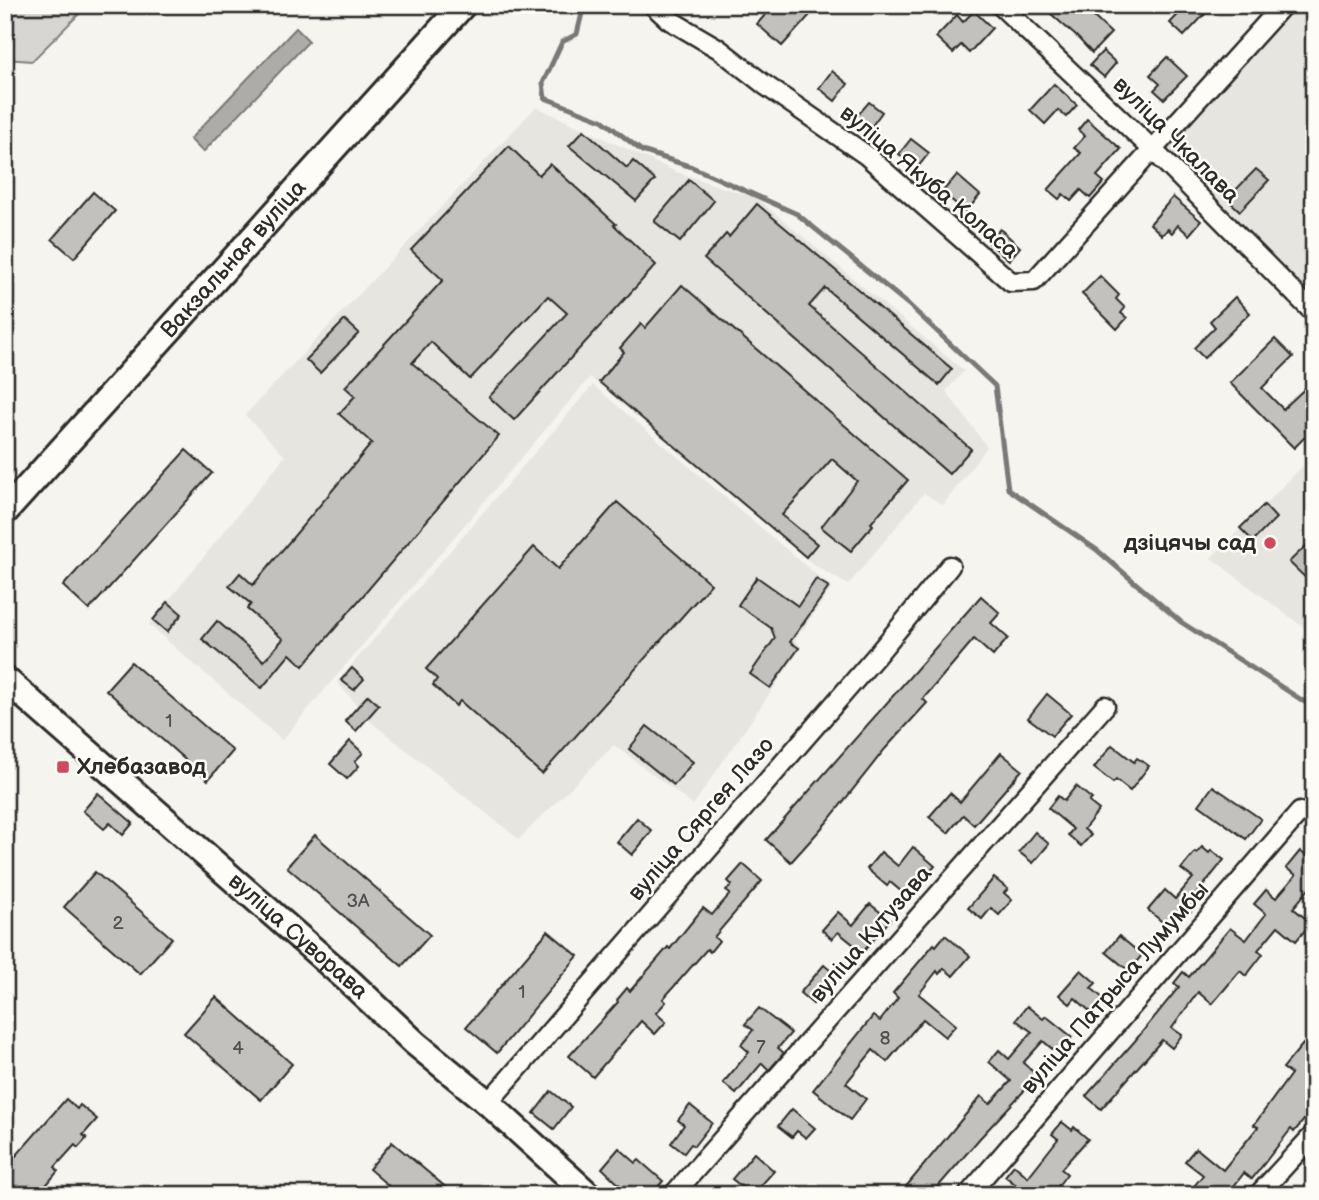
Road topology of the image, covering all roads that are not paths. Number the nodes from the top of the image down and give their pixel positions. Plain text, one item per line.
1 (463, 5) edge
2 (653, 5) edge
3 (1000, 5) edge
4 (1274, 8) edge
5 (1152, 149) junction
6 (1314, 313) edge
7 (5, 512) edge
8 (950, 566) dead end
9 (5, 679) edge
10 (1105, 706) dead end
11 (1300, 813) dead end
12 (488, 1103) junction
13 (1314, 1133) edge
14 (589, 1195) edge
15 (673, 1195) edge
16 (968, 1195) edge
17 (1258, 1195) edge

1 - 7 main road, Вакзальная вуліца
2 - 5 street, вуліца Якуба Коласа
3 - 5 street, вуліца Чкалава
4 - 5 street, вуліца Якуба Коласа
5 - 6 street, вуліца Чкалава
8 - 12 street, вуліца Сяргея Лазо
9 - 12 main road, вуліца Суворава
10 - 15 street, вуліца Кутузава
11 - 16 street, вуліца Патрыса Лумумбы
12 - 14 main road, вуліца Суворава
13 - 17 street

